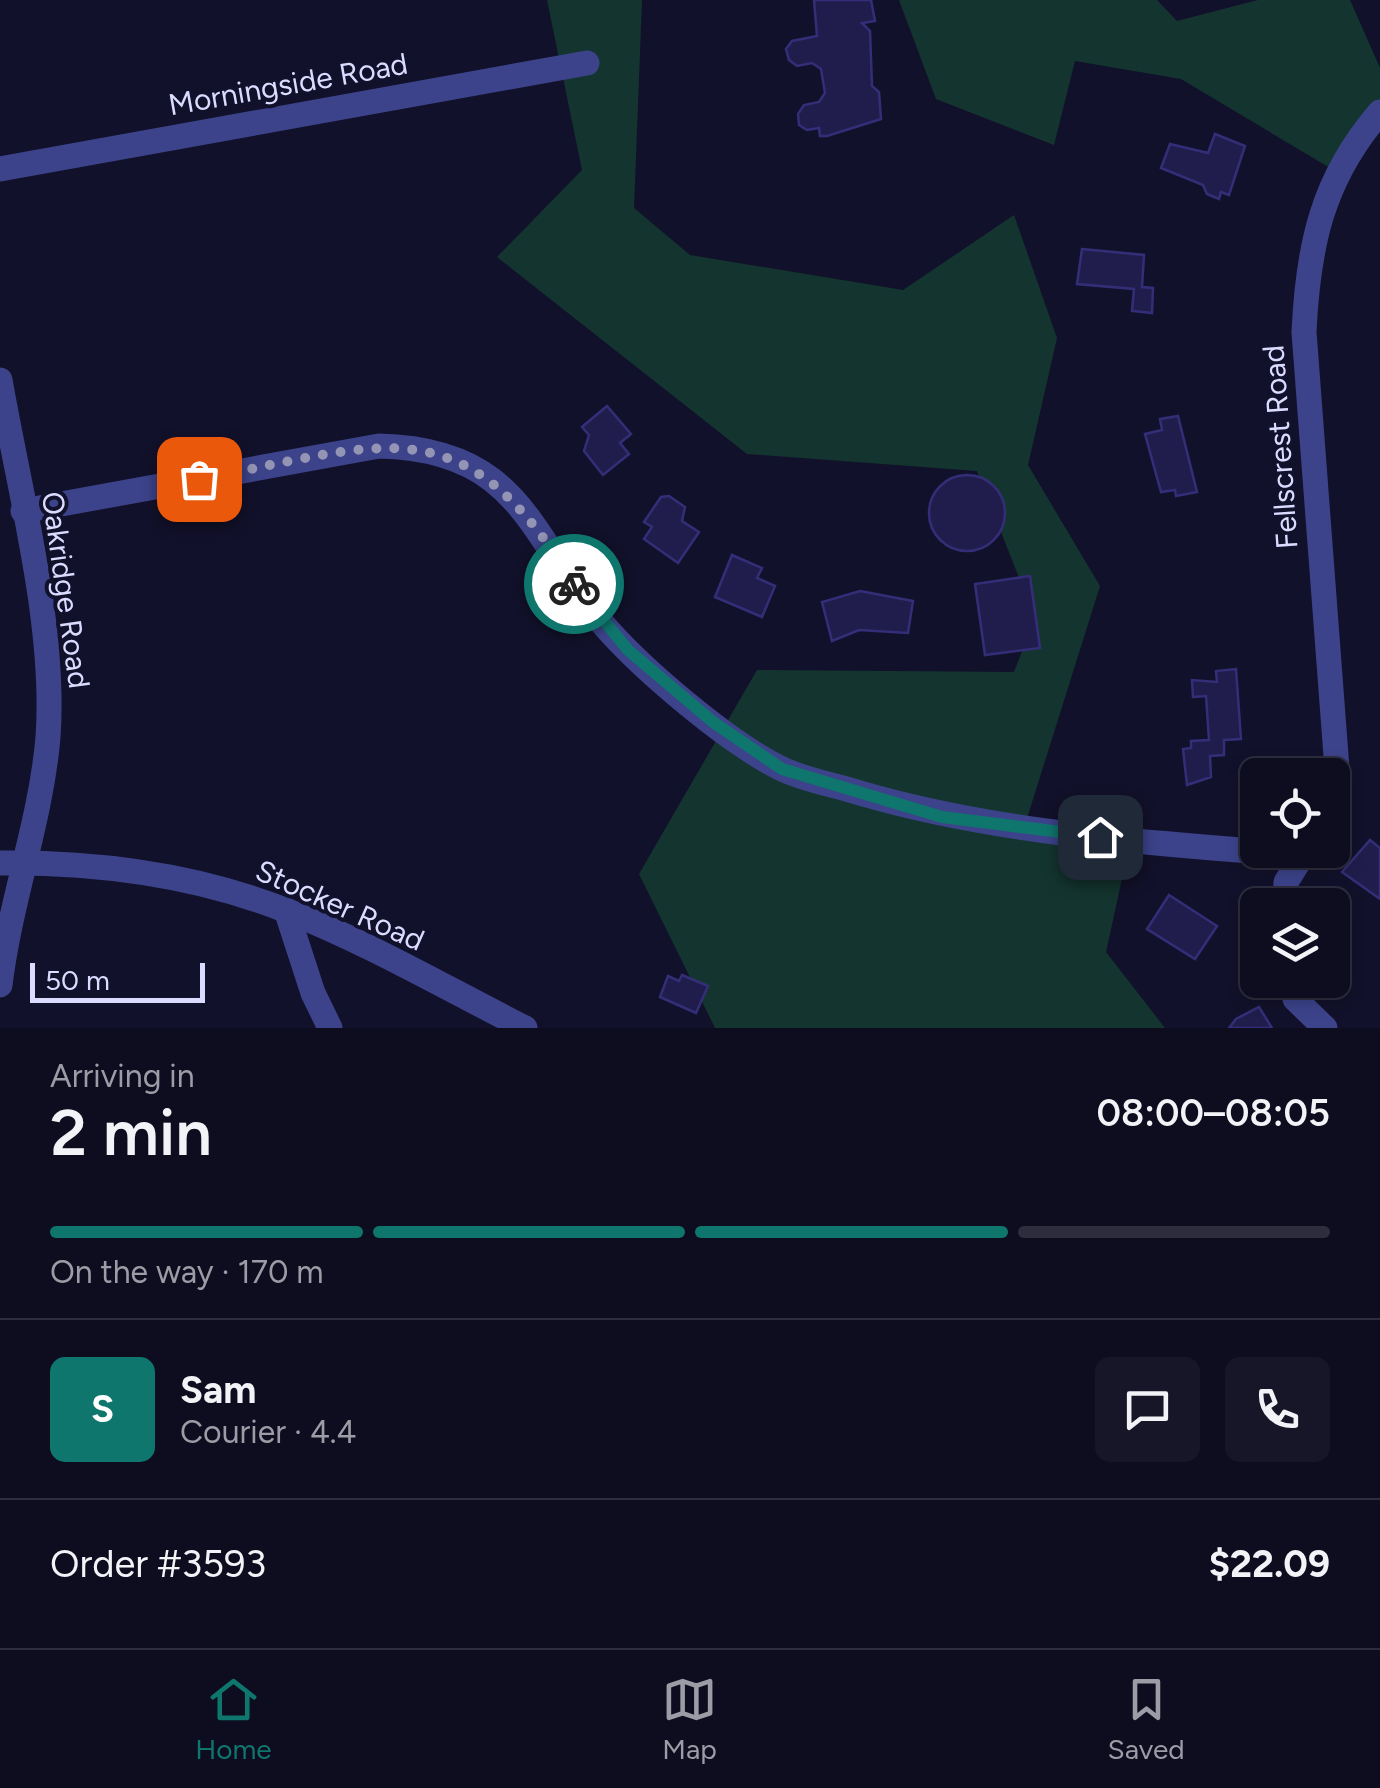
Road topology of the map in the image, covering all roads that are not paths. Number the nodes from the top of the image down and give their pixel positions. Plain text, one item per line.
1 (587, 63) dead end
2 (1380, 112) edge
3 (0, 169) edge
4 (0, 380) edge
5 (23, 510) junction
6 (1336, 758) edge
7 (1240, 848) edge
8 (26, 862) junction
9 (0, 863) edge
10 (286, 910) junction
11 (0, 985) edge
12 (1295, 998) edge
13 (330, 1028) edge
14 (525, 1028) edge
15 (1325, 1028) edge

1 - 3 street, Morningside Road
2 - 6 street, Fellscrest Road
4 - 5 street, Oakridge Road
5 - 7 street
5 - 8 street, Oakridge Road
8 - 9 street, Stocker Road
8 - 10 street, Stocker Road
8 - 11 street, Oakridge Road
10 - 13 street
10 - 14 street, Stocker Road
12 - 15 street

